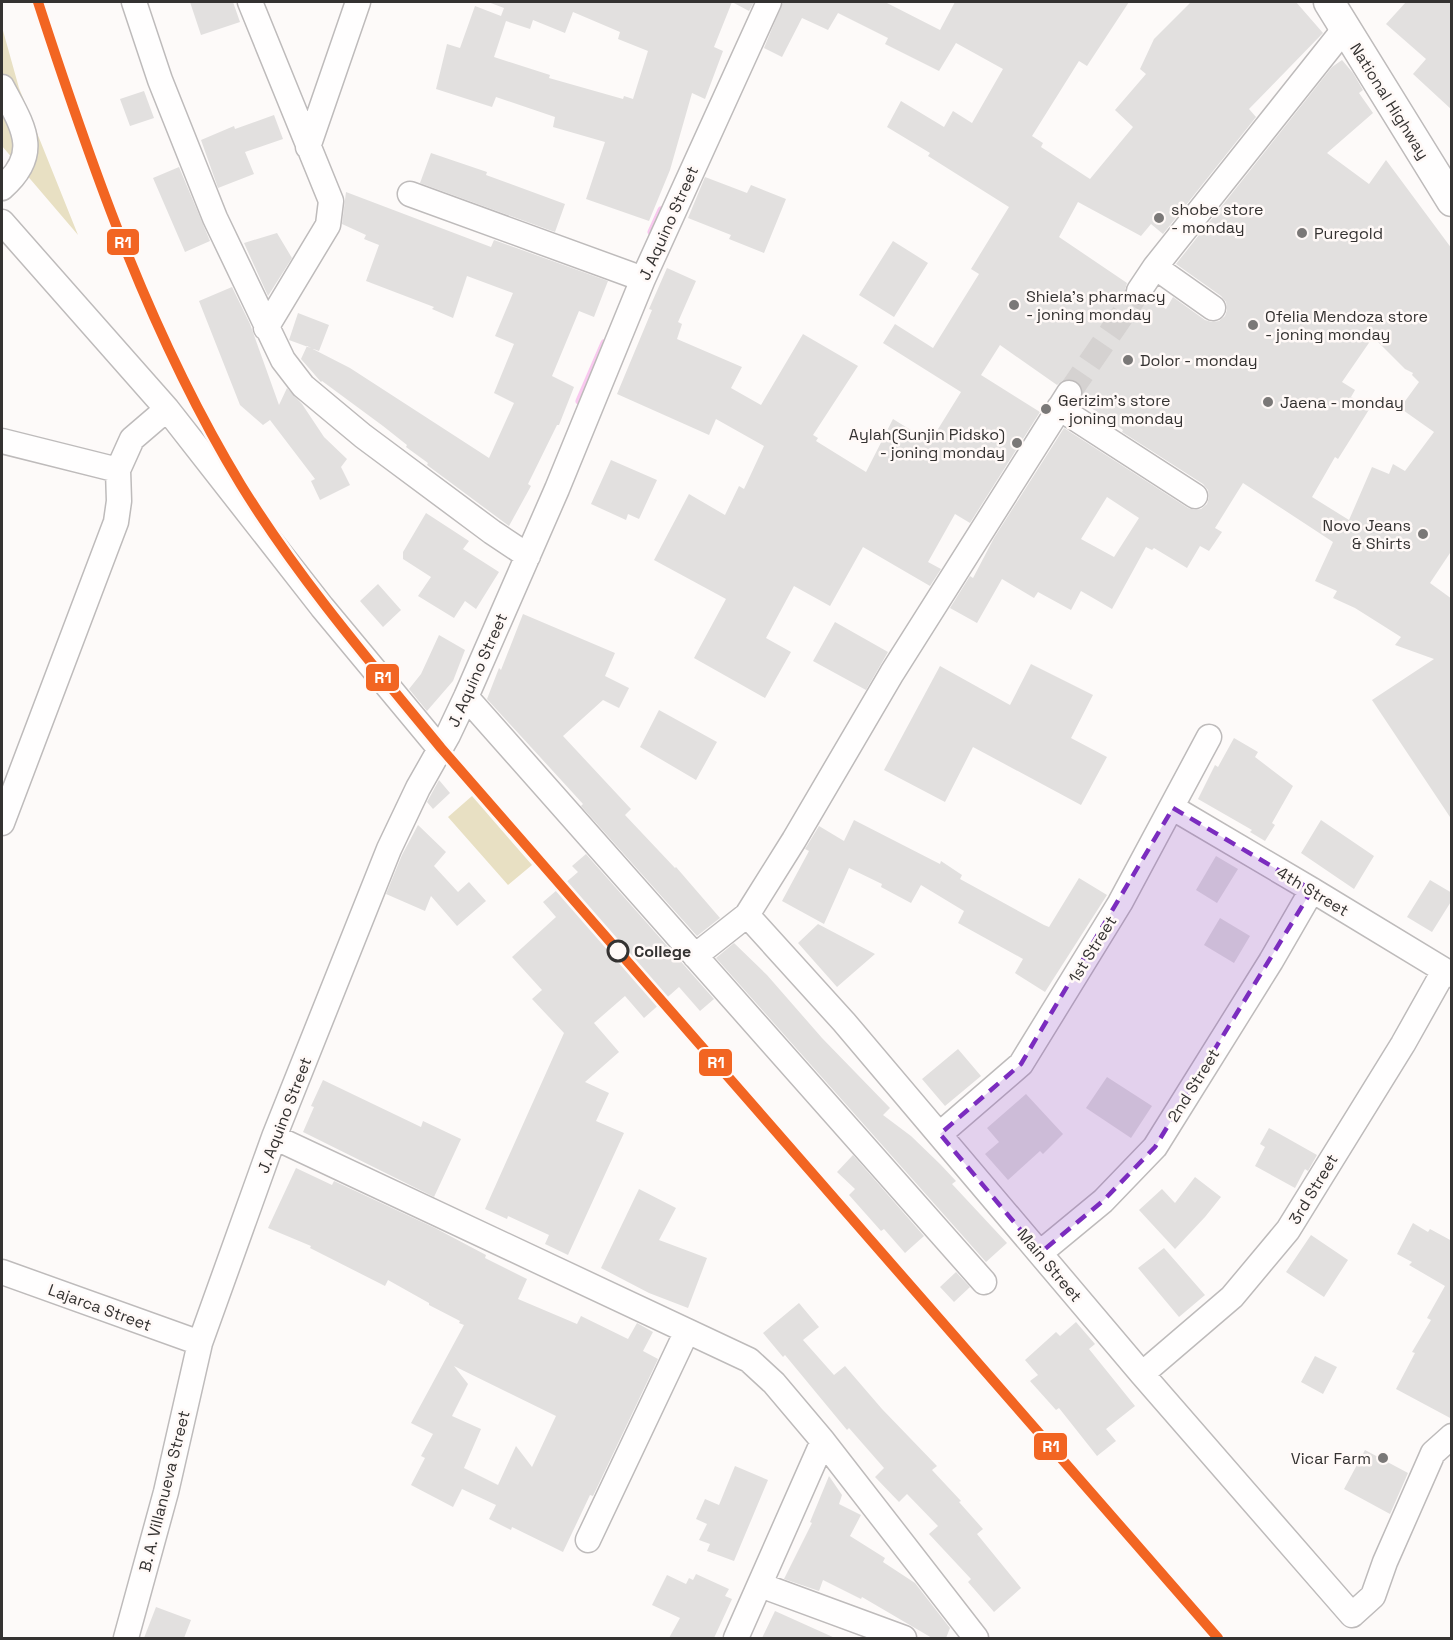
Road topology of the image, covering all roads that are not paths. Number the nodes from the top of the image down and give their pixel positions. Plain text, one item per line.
1 (134, 2) edge
2 (250, 2) edge
3 (358, 2) edge
4 (769, 2) edge
5 (1329, 2) edge
6 (1344, 27) junction
7 (2, 87) edge
8 (308, 147) junction
9 (2, 188) edge
10 (410, 194) dead end
11 (1452, 201) edge
12 (2, 222) edge
13 (1155, 267) junction
14 (643, 279) junction
15 (1139, 291) tunnel mouth
16 (1213, 308) dead end
17 (266, 328) junction
18 (167, 409) junction
19 (2, 441) edge
20 (118, 470) junction
21 (1195, 496) dead end
22 (528, 556) junction
23 (466, 697) junction
24 (1209, 737) dead end
25 (440, 750) junction
26 (1173, 808) junction
27 (2, 823) edge
28 (1312, 890) junction
29 (747, 915) junction
30 (696, 956) junction
31 (1448, 973) edge
32 (940, 1134) junction
33 (274, 1137) junction
34 (1040, 1253) junction
35 (2, 1272) edge
36 (984, 1282) dead end
37 (687, 1331) junction
38 (200, 1343) junction
39 (1142, 1374) junction
40 (1452, 1436) edge
41 (823, 1441) junction
42 (588, 1540) dead end
43 (760, 1585) junction
44 (126, 1638) edge
45 (736, 1638) edge
46 (904, 1638) edge
47 (976, 1638) edge

1 - 17 street
2 - 8 street
3 - 8 street
4 - 14 street, J. Aquino Street
5 - 6 main road, National Highway
6 - 11 main road, National Highway
6 - 13 street
7 - 9 street
8 - 17 street
10 - 14 street
12 - 18 street
13 - 15 street
13 - 16 street
14 - 22 street, J. Aquino Street
17 - 22 street
18 - 20 street
18 - 25 street
19 - 20 street
20 - 27 street
21 - 29 street
22 - 23 street, J. Aquino Street
23 - 25 street, J. Aquino Street
23 - 30 street
24 - 26 street, 1st Street
25 - 33 street, J. Aquino Street
26 - 28 street, 4th Street
26 - 32 street, 1st Street
28 - 31 street, 4th Street
28 - 34 street, 2nd Street
29 - 30 street
29 - 32 street, Main Street
30 - 36 street
31 - 39 street, 3rd Street
32 - 34 street, Main Street
33 - 37 street
33 - 38 street, J. Aquino Street
34 - 39 street, Main Street
35 - 38 street, Lajarca Street
37 - 41 street
37 - 42 street
38 - 44 street, B. A. Villanueva Street
39 - 40 street, Main Street
41 - 43 street
41 - 47 street
43 - 45 street
43 - 46 street

